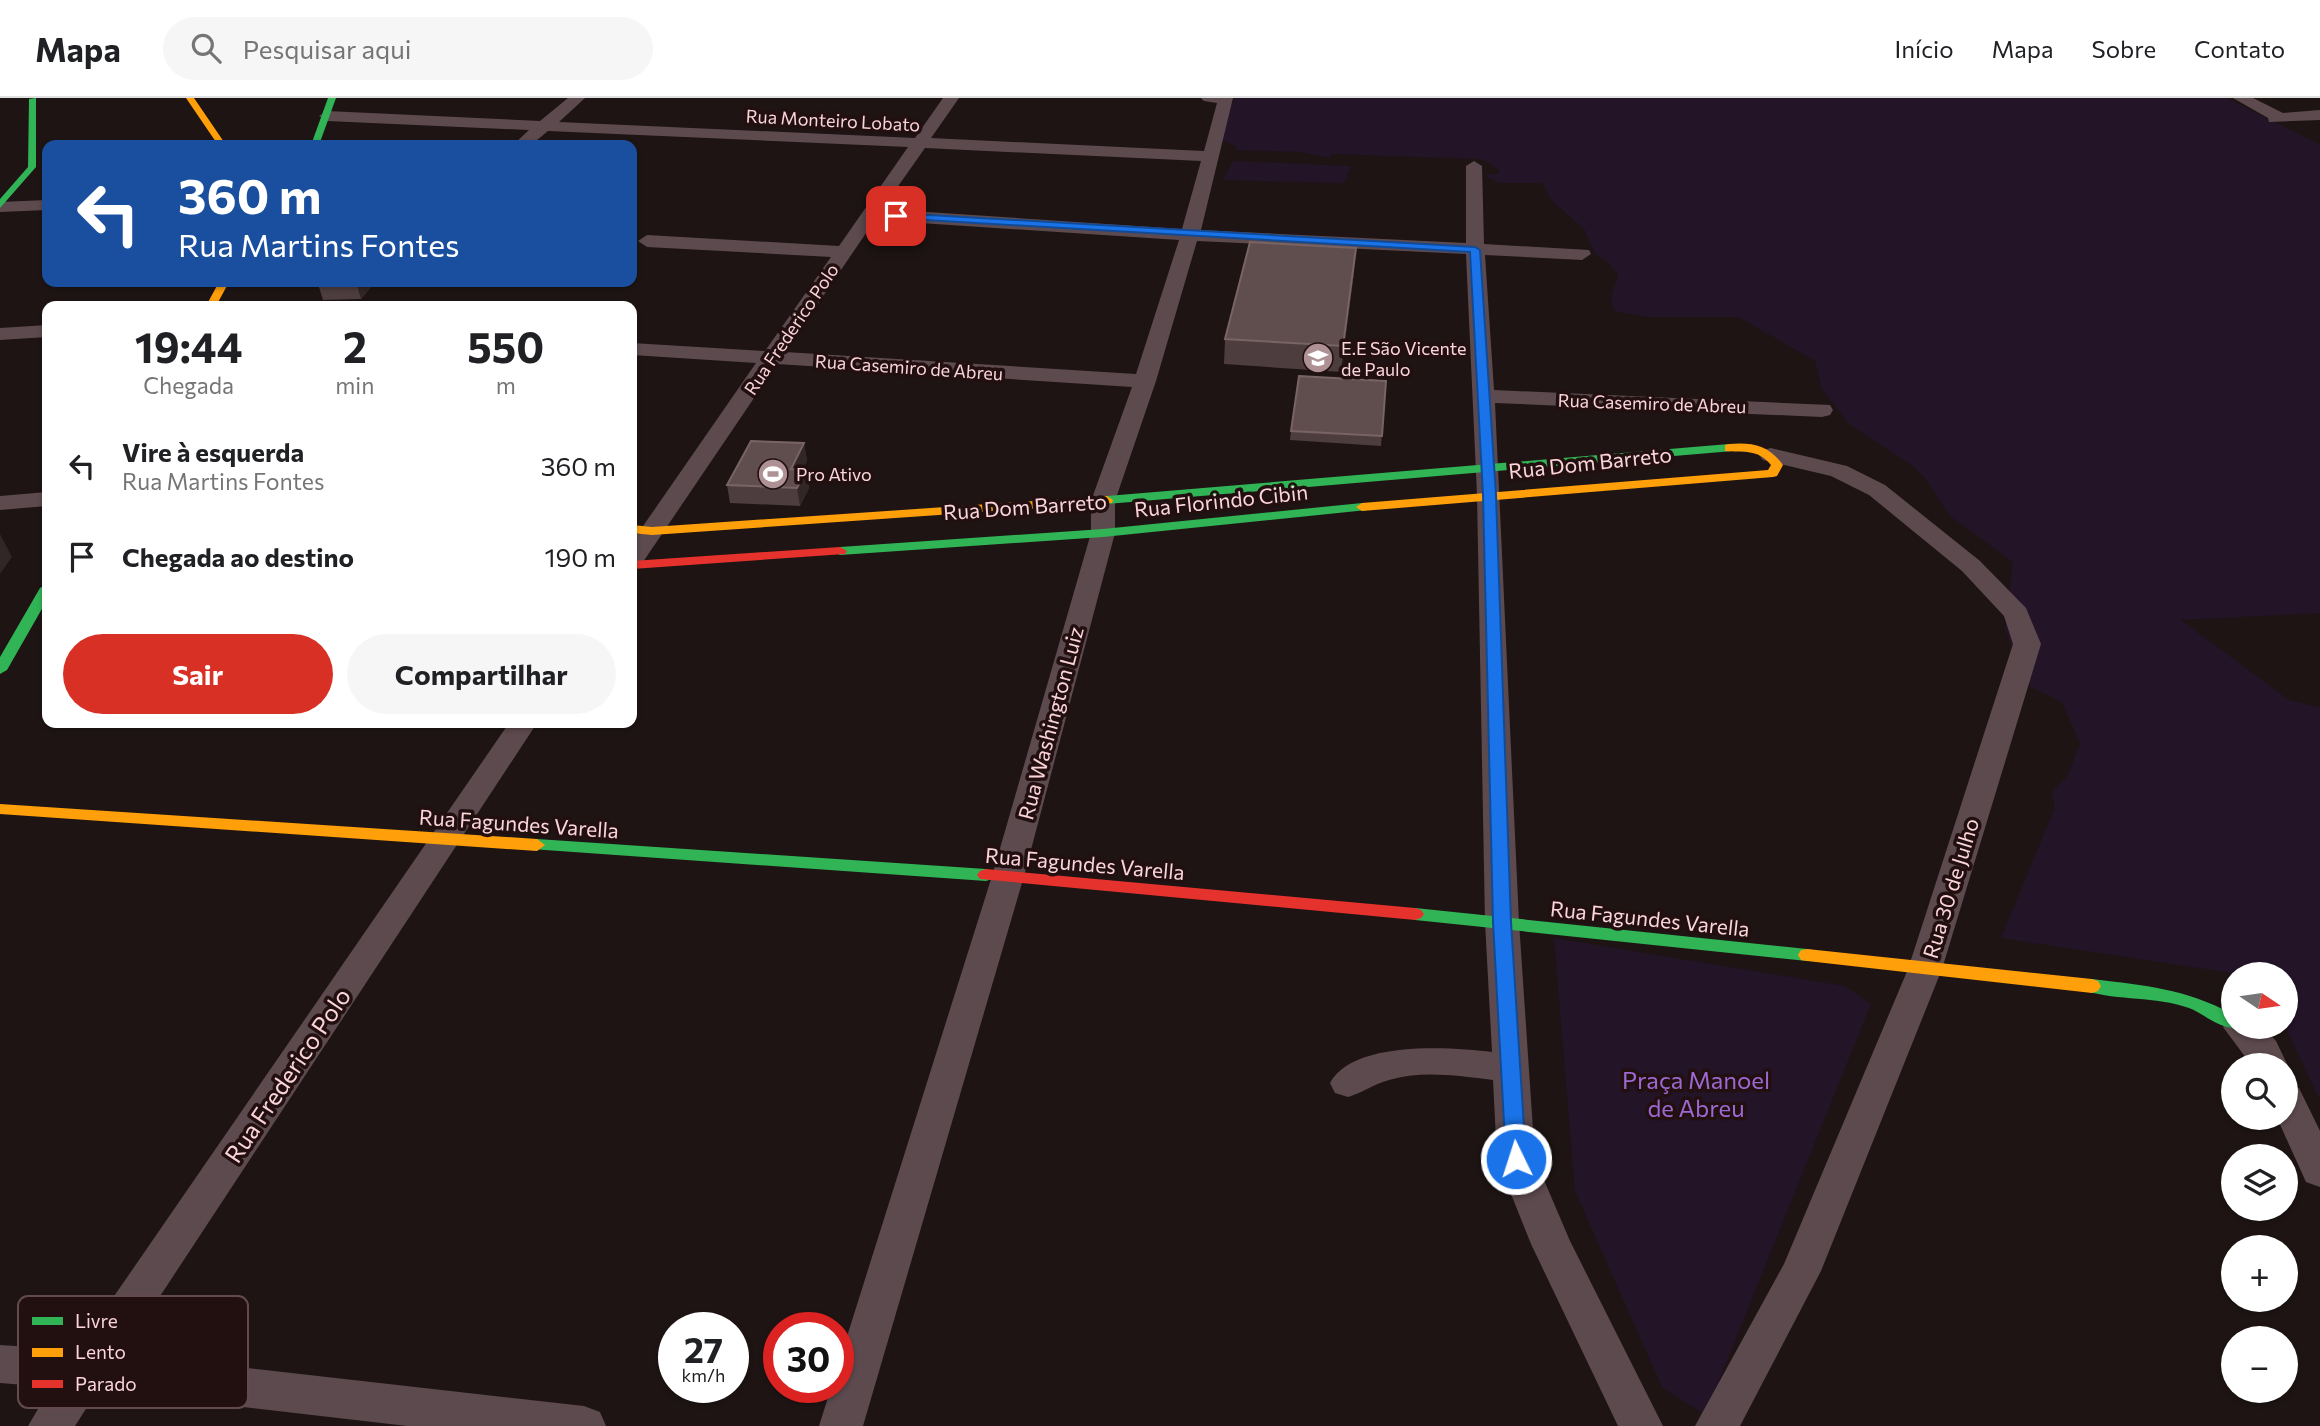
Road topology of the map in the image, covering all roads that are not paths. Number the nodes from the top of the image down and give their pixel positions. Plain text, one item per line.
1 (50, 98) edge
2 (332, 98) edge
3 (577, 98) edge
4 (951, 98) edge
5 (1209, 98) edge
6 (2241, 98) edge
7 (2312, 98) edge
8 (27, 99) edge
9 (1226, 99) edge
10 (2320, 102) edge
11 (183, 108) edge
12 (2320, 115) edge
13 (327, 116) junction
14 (546, 125) junction
15 (217, 140) edge
16 (317, 140) edge
17 (527, 140) edge
18 (919, 143) junction
19 (1212, 156) junction
20 (1474, 166) dead end
21 (42, 205) edge
22 (0, 206) edge
23 (869, 214) junction
24 (1190, 235) junction
25 (648, 241) dead end
26 (1475, 250) junction
27 (842, 252) junction
28 (1582, 254) dead end
29 (42, 331) edge
30 (0, 334) edge
31 (637, 349) edge
32 (772, 358) junction
33 (1145, 381) junction
34 (1482, 396) junction
35 (1822, 410) dead end
36 (1761, 451) junction
37 (1488, 483) junction
38 (42, 499) edge
39 (1103, 501) junction
40 (0, 503) edge
41 (642, 530) edge
42 (1103, 533) junction
43 (637, 562) edge
44 (42, 596) edge
45 (35, 639) dead end
46 (6, 652) edge
47 (0, 670) edge
48 (520, 728) edge
49 (0, 809) edge
50 (445, 839) junction
51 (1008, 876) junction
52 (1502, 922) junction
53 (1925, 969) junction
54 (2221, 1016) edge
55 (1511, 1069) junction
56 (1348, 1083) dead end
57 (2298, 1124) edge
58 (2320, 1171) edge
59 (139, 1296) edge
60 (0, 1364) edge
61 (18, 1365) edge
62 (248, 1388) edge
63 (63, 1408) edge
64 (50, 1426) edge
65 (584, 1426) edge
66 (841, 1426) edge
67 (1641, 1426) edge
68 (1717, 1426) edge

1 - 8 street
2 - 13 street
3 - 14 street
4 - 18 street, Rua Frederico Polo
5 - 9 street
6 - 12 street
7 - 10 street
8 - 22 street
9 - 19 street, Rua Washington Luiz
11 - 15 street
13 - 14 street, Rua Monteiro Lobato
13 - 16 street
14 - 17 street
14 - 18 street, Rua Monteiro Lobato
18 - 19 street, Rua Monteiro Lobato
18 - 23 street, Rua Frederico Polo
19 - 24 street, Rua Washington Luiz
20 - 26 street
21 - 22 street
23 - 24 street
23 - 27 street, Rua Frederico Polo
24 - 26 street
24 - 33 street, Rua Washington Luiz
25 - 27 street
26 - 28 street
26 - 34 street
27 - 32 street, Rua Frederico Polo
29 - 30 street
31 - 32 street, Rua Casemiro de Abreu
32 - 33 street, Rua Casemiro de Abreu
32 - 41 street, Rua Frederico Polo
33 - 39 street, Rua Washington Luiz
34 - 35 street, Rua Casemiro de Abreu
34 - 37 street
36 - 37 street, Rua Dom Barreto
36 - 37 street, Rua Florindo Cibin
36 - 53 street, Rua 30 de Julho
37 - 39 street, Rua Dom Barreto
37 - 42 street, Rua Florindo Cibin
37 - 52 street
38 - 40 street
39 - 41 street, Rua Dom Barreto
39 - 42 street, Rua Washington Luiz
42 - 43 street, Rua Florindo Cibin
42 - 51 street, Rua Washington Luiz
44 - 46 street
45 - 46 street
46 - 47 street
48 - 50 street, Rua Frederico Polo
49 - 50 street, Rua Fagundes Varella
50 - 51 street, Rua Fagundes Varella
50 - 59 street, Rua Frederico Polo
51 - 52 street, Rua Fagundes Varella
51 - 66 street, Rua Washington Luiz
52 - 53 street, Rua Fagundes Varella
52 - 55 street
53 - 54 street, Rua Fagundes Varella
53 - 68 street, Rua 30 de Julho
55 - 56 street
55 - 67 street
57 - 58 street
60 - 61 street
62 - 65 street
63 - 64 street, Rua Frederico Polo

